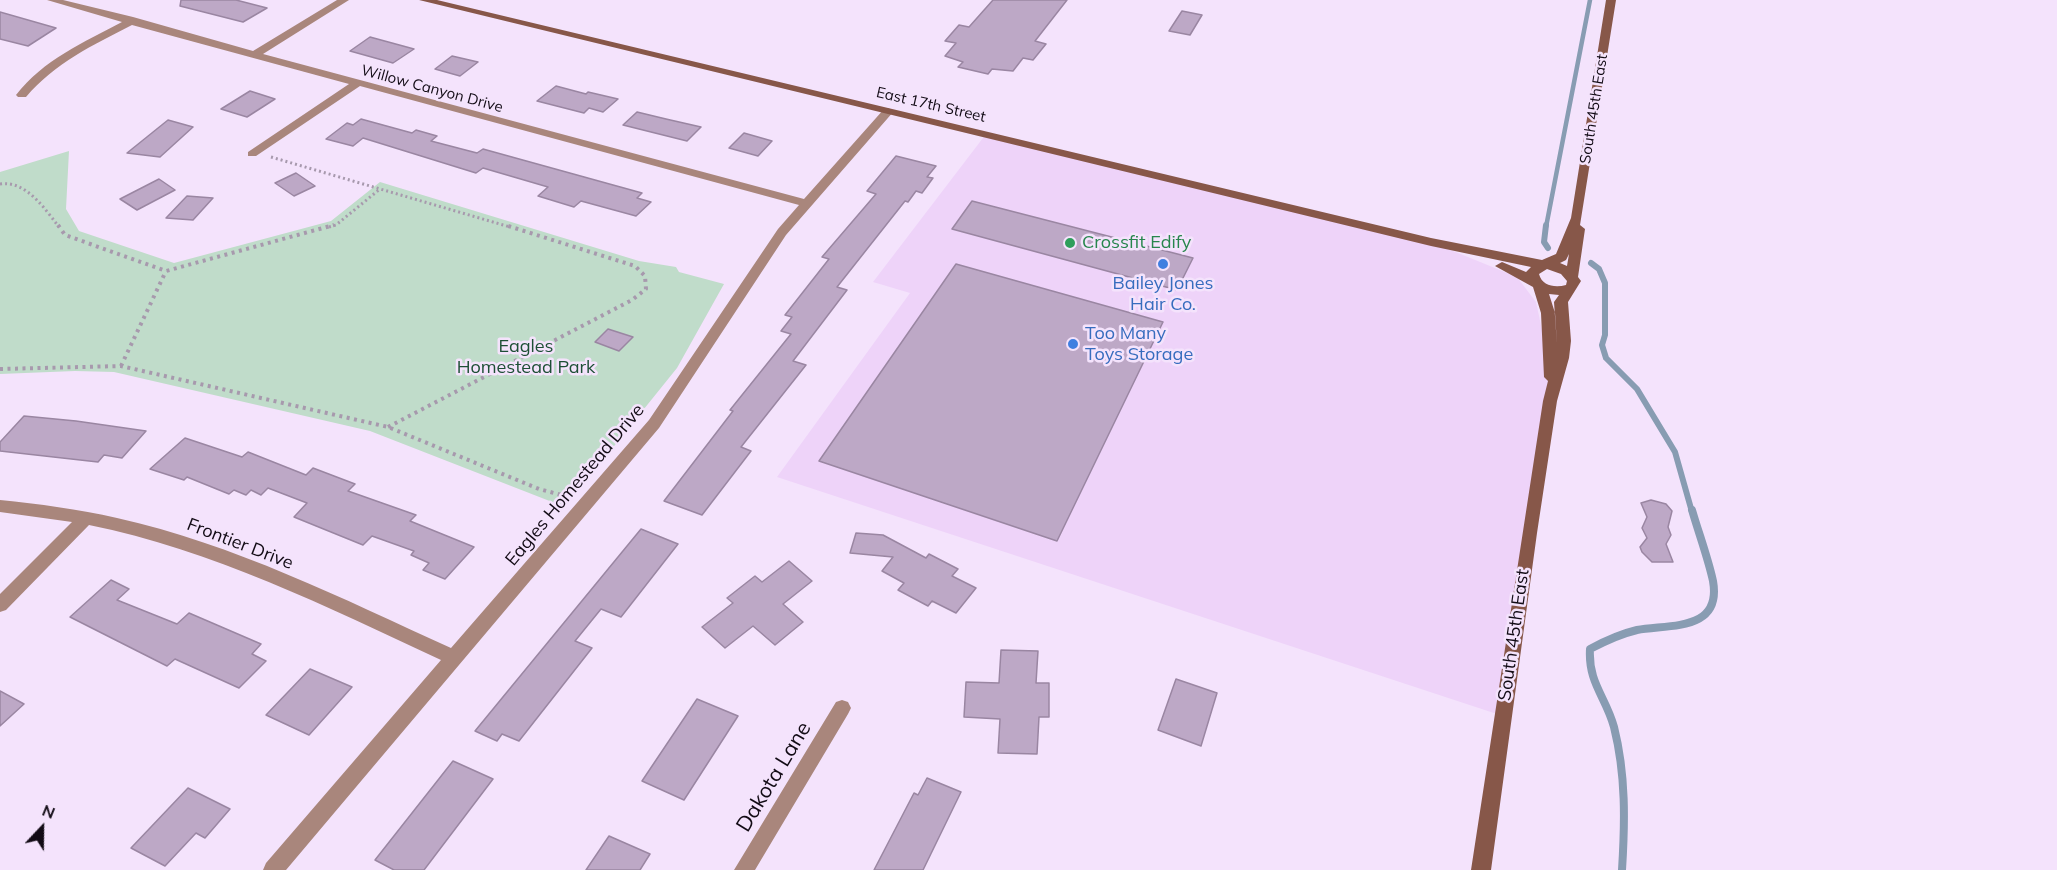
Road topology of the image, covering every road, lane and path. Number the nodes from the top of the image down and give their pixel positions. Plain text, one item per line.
1 (52, 0) edge
2 (344, 0) edge
3 (424, 0) edge
4 (1611, 0) edge
5 (133, 20) junction
6 (255, 54) junction
7 (356, 84) junction
8 (22, 95) dead end
9 (888, 111) junction
10 (252, 154) joint
11 (0, 184) edge
12 (380, 189) junction
13 (806, 204) junction
14 (1577, 218) junction
15 (1431, 242) junction
16 (1544, 265) junction
17 (166, 271) junction
18 (1571, 282) junction
19 (1537, 283) junction
20 (121, 366) junction
21 (0, 369) edge
22 (1550, 401) junction
23 (388, 427) junction
24 (587, 502) junction
25 (0, 506) edge
26 (86, 518) junction
27 (0, 604) edge
28 (454, 658) junction
29 (842, 708) dead end
30 (273, 870) edge
31 (744, 870) edge
32 (1481, 870) edge

1 - 5 street, Willow Canyon Drive
2 - 6 street
3 - 9 main road, East 17th Street
4 - 14 main road, South 45th East
5 - 6 street, Willow Canyon Drive
5 - 8 street
6 - 7 street, Willow Canyon Drive
7 - 10 street
7 - 13 street, Willow Canyon Drive
9 - 13 street, Eagles Homestead Drive
9 - 15 main road, East 17th Street
10 - 12 path
11 - 17 path
12 - 17 path
12 - 23 path
13 - 24 street, Eagles Homestead Drive
14 - 16 main road, South 45th East
14 - 18 main road, South 45th East
15 - 16 main road, East 17th Street
15 - 19 main road, East 17th Street
16 - 18 main road, East 17th Street
16 - 19 main road
17 - 20 path
18 - 19 main road, East 17th Street
18 - 22 main road, South 45th East
19 - 22 main road, South 45th East
20 - 21 path
20 - 23 path
22 - 32 main road, South 45th East
23 - 24 path
24 - 28 street, Eagles Homestead Drive
25 - 26 street, Frontier Drive
26 - 27 street
26 - 28 street, Frontier Drive
28 - 30 street, Eagles Homestead Drive
29 - 31 street, Dakota Lane

